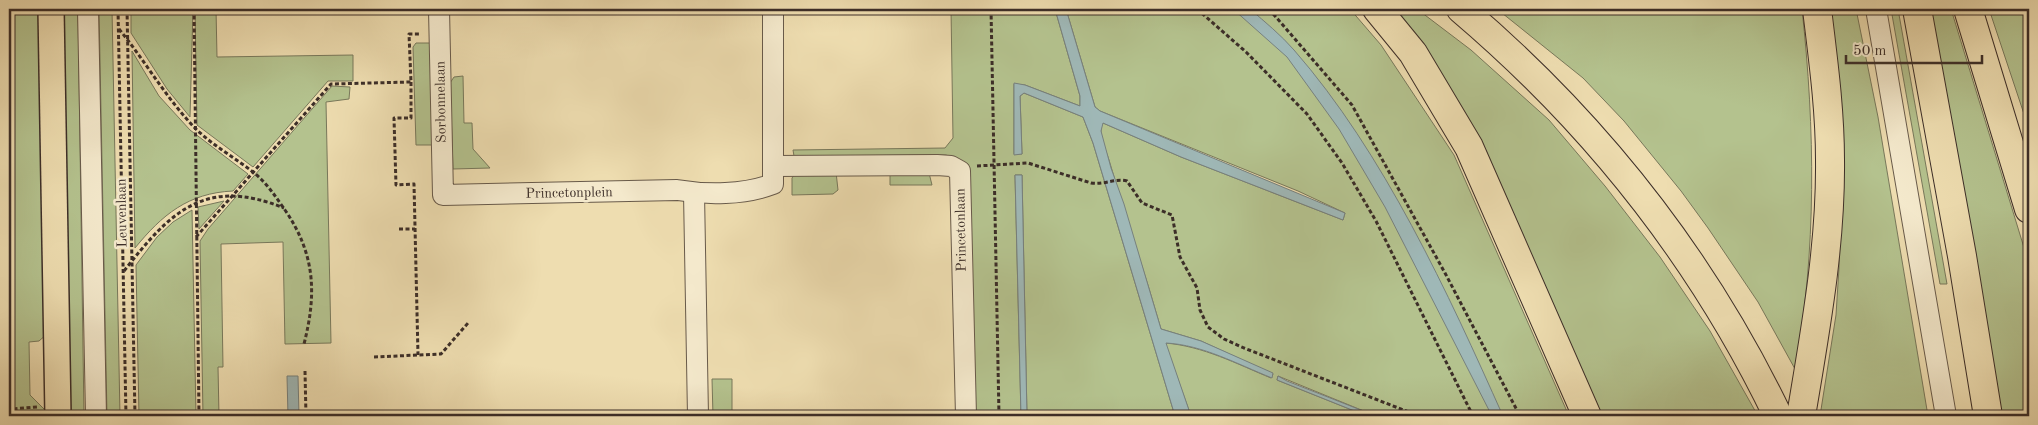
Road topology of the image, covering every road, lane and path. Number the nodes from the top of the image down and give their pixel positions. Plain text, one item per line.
1 (51, 9) edge
2 (88, 9) edge
3 (118, 9) edge
4 (127, 9) edge
5 (194, 9) edge
6 (439, 9) edge
7 (773, 9) edge
8 (991, 9) edge
9 (1198, 9) edge
10 (1269, 9) edge
11 (1377, 9) edge
12 (1461, 9) edge
13 (1817, 9) edge
14 (1876, 9) edge
15 (1917, 9) edge
16 (1968, 9) edge
17 (118, 28) junction
18 (440, 34) junction
19 (128, 40) junction
20 (411, 82) junction
21 (194, 128) junction
22 (993, 165) junction
23 (774, 166) junction
24 (253, 172) junction
25 (694, 193) junction
26 (234, 195) junction
27 (443, 196) joint
28 (195, 204) junction
29 (284, 208) junction
30 (2029, 209) edge
31 (415, 228) junction
32 (398, 229) dead end
33 (195, 238) junction
34 (132, 260) junction
35 (123, 272) junction
36 (468, 322) dead end
37 (304, 344) dead end
38 (418, 355) junction
39 (374, 357) dead end
40 (305, 371) dead end
41 (9, 405) edge
42 (58, 411) edge
43 (96, 416) edge
44 (126, 416) edge
45 (136, 416) edge
46 (198, 416) edge
47 (306, 416) edge
48 (698, 416) edge
49 (966, 416) edge
50 (999, 416) edge
51 (1419, 416) edge
52 (1473, 416) edge
53 (1520, 416) edge
54 (1587, 416) edge
55 (1778, 416) edge
56 (1800, 416) edge
57 (1946, 416) edge
58 (1988, 416) edge

1 - 42 main road
2 - 43 street
3 - 17 path, Leuvenlaan
4 - 19 path
5 - 21 path
6 - 18 street, Sorbonnelaan
7 - 23 street
8 - 22 path
9 - 52 path
10 - 53 path
11 - 54 highway
12 - 55 highway
13 - 56 highway
14 - 57 street
15 - 58 highway
16 - 30 highway
17 - 19 path
17 - 35 path, Leuvenlaan
18 - 20 path
18 - 27 street, Sorbonnelaan
19 - 21 path
19 - 34 path
20 - 24 path
20 - 31 path
21 - 24 path
21 - 28 path
22 - 50 path
22 - 51 path
23 - 25 street
23 - 49 street, Princetonlaan
24 - 26 path
24 - 29 path
25 - 27 street, Princetonplein
25 - 48 street
26 - 28 path
26 - 29 path
26 - 33 path
28 - 33 path
28 - 34 path
29 - 37 path
31 - 32 path
31 - 38 path
33 - 46 path
34 - 35 path
34 - 45 path
35 - 44 path, Leuvenlaan
36 - 38 path
38 - 39 path
40 - 47 path
41 - 42 path

